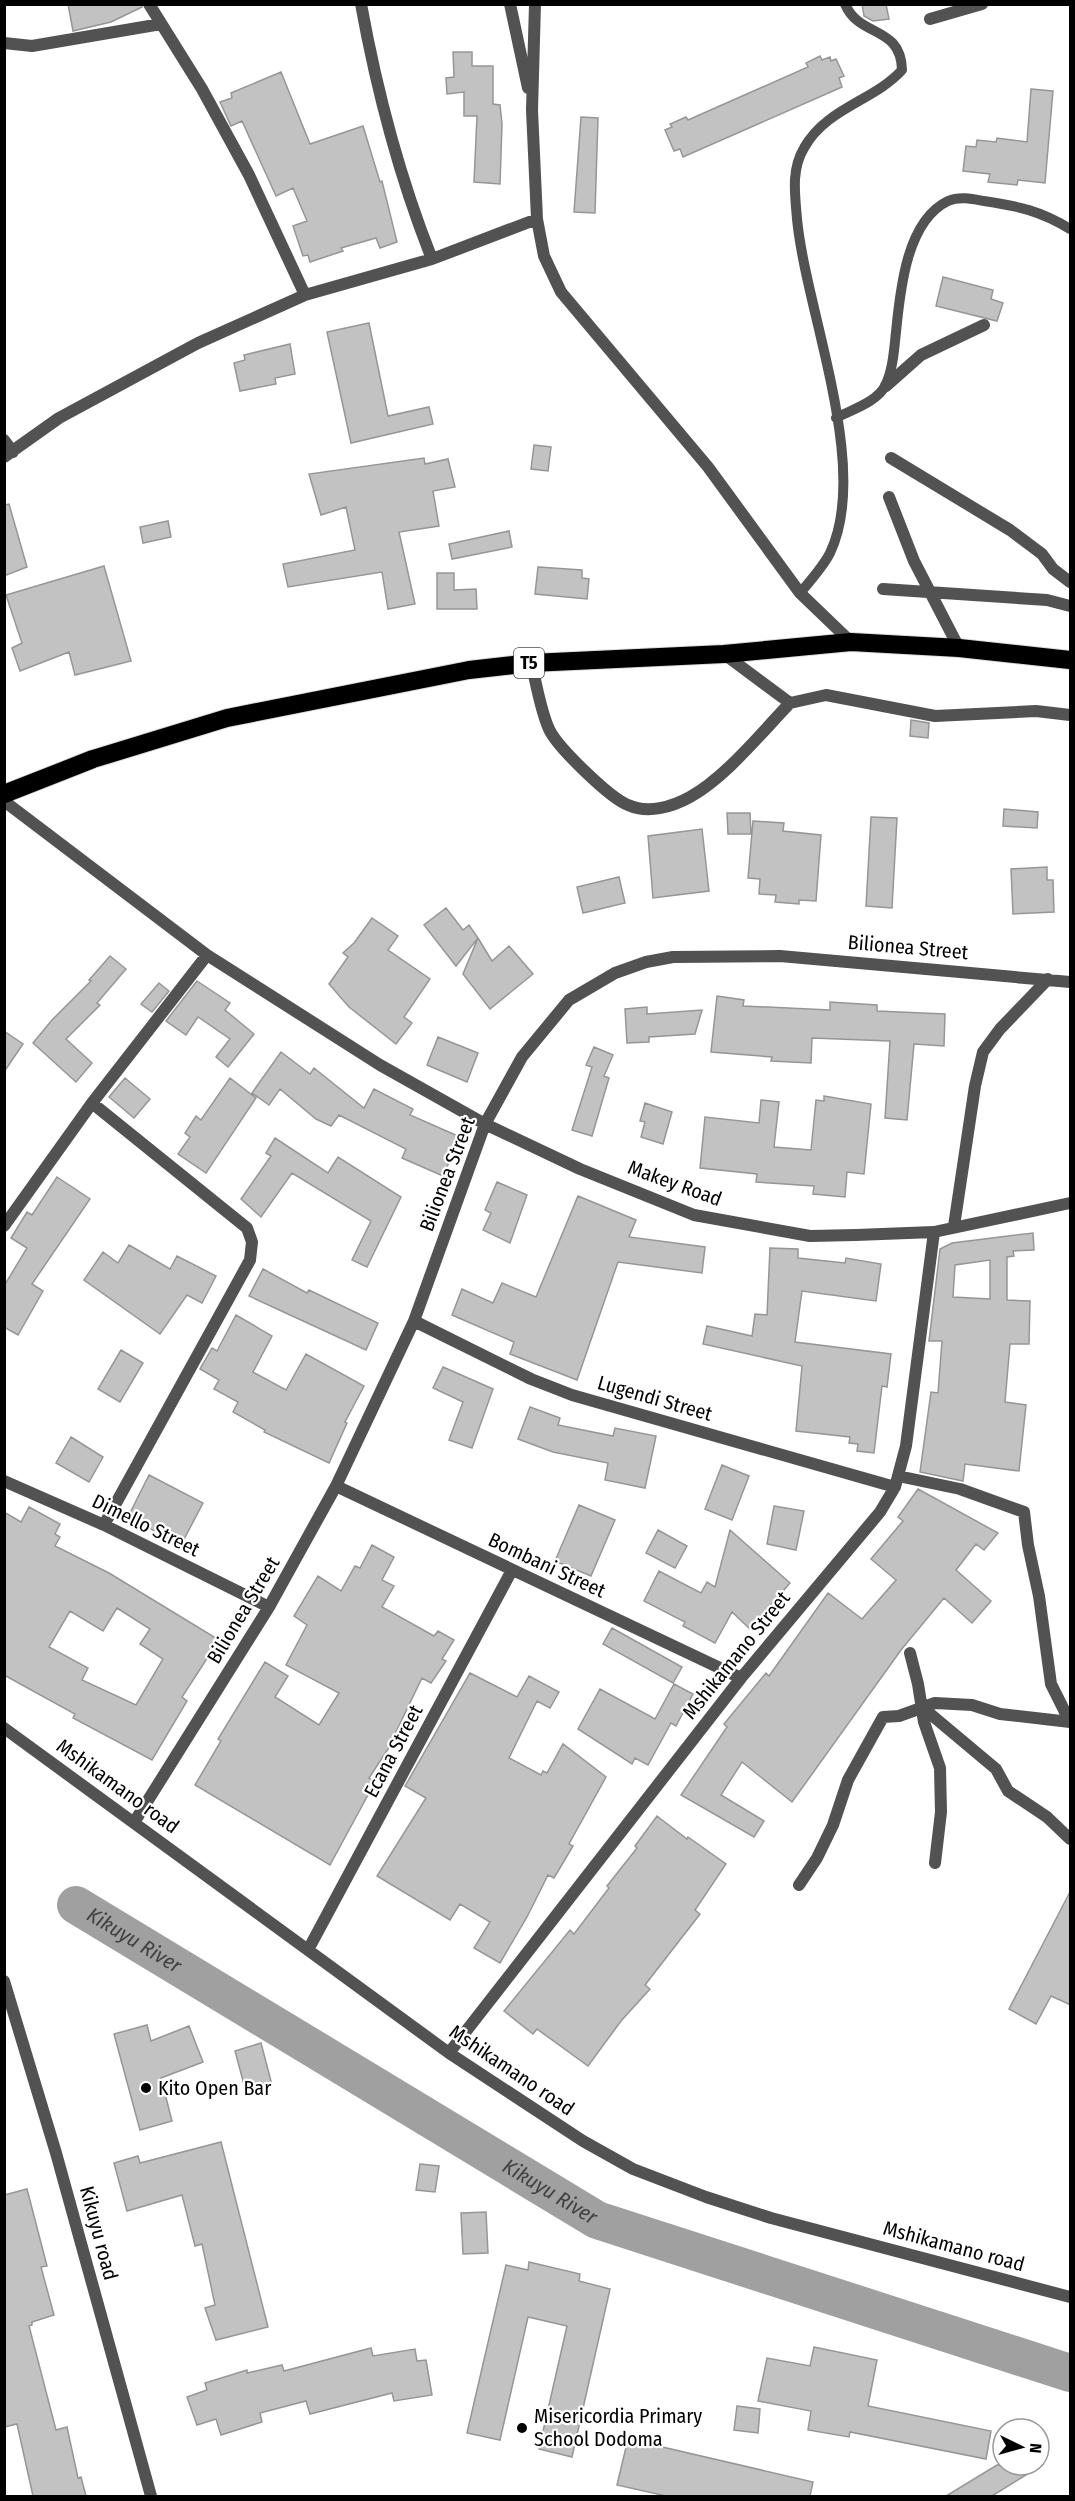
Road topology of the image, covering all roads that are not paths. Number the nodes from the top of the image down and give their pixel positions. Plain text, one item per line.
1 (149, 4) edge
2 (361, 4) edge
3 (510, 4) edge
4 (535, 4) edge
5 (845, 4) edge
6 (982, 4) edge
7 (930, 19) dead end
8 (161, 24) junction
9 (4, 43) edge
10 (532, 110) junction
11 (537, 219) junction
12 (1071, 229) edge
13 (432, 259) junction
14 (305, 295) junction
15 (984, 324) dead end
16 (886, 386) junction
17 (836, 418) junction
18 (4, 440) edge
19 (9, 455) edge
20 (891, 458) dead end
21 (889, 497) dead end
22 (1071, 582) edge
23 (883, 589) dead end
24 (929, 592) junction
25 (800, 593) junction
26 (1071, 606) edge
27 (850, 642) junction
28 (959, 648) junction
29 (724, 654) junction
30 (1071, 660) edge
31 (531, 663) junction
32 (790, 703) junction
33 (1066, 715) edge
34 (1071, 724) edge
35 (4, 794) edge
36 (4, 801) edge
37 (207, 955) junction
38 (1048, 979) junction
39 (1071, 982) edge
40 (92, 1103) junction
41 (485, 1124) junction
42 (1071, 1203) edge
43 (4, 1226) edge
44 (954, 1226) junction
45 (934, 1232) junction
46 (414, 1321) junction
47 (4, 1481) edge
48 (896, 1481) junction
49 (336, 1486) junction
50 (104, 1525) junction
51 (512, 1570) junction
52 (269, 1607) junction
53 (910, 1653) dead end
54 (741, 1678) junction
55 (922, 1707) junction
56 (4, 1728) edge
57 (135, 1821) junction
58 (1071, 1839) edge
59 (935, 1863) dead end
60 (799, 1885) dead end
61 (308, 1950) junction
62 (6, 1988) edge
63 (449, 2053) junction
64 (1071, 2297) edge
65 (151, 2496) edge

1 - 8 street
2 - 13 street
3 - 10 street
4 - 10 street
5 - 17 lane
6 - 7 street
8 - 9 street
8 - 14 street
10 - 11 street
11 - 13 street
11 - 25 street
12 - 16 lane
13 - 14 street
14 - 19 street
15 - 16 street
16 - 17 lane
17 - 25 lane
18 - 19 street
20 - 22 street
21 - 24 street
23 - 24 street
24 - 26 street
24 - 28 street
25 - 27 street
27 - 28 highway, T5
27 - 29 highway, T5
28 - 30 highway, T5
29 - 31 highway, T5
29 - 32 street
31 - 32 street
31 - 35 highway, T5
32 - 33 street
33 - 34 street
36 - 37 street, Makey Road
37 - 40 street
37 - 41 street, Makey Road
38 - 39 street, Bilionea Street
38 - 41 street, Bilionea Street
38 - 44 street
40 - 43 street
40 - 50 street
41 - 45 street, Makey Road
41 - 46 street, Bilionea Street
42 - 44 street, Makey Road
44 - 45 street, Makey Road
45 - 48 street, Mshikamano Street
46 - 48 street, Lugendi Street
46 - 49 street, Bilionea Street
47 - 50 street, Dimello Street
48 - 54 street, Mshikamano Street
48 - 55 street, Lugendi Street
49 - 51 street, Bombani Street
49 - 52 street, Bilionea Street
50 - 52 street, Dimello Street
51 - 54 street, Bombani Street
51 - 61 street, Ecana Street
52 - 57 street, Bilionea Street
53 - 55 street
54 - 63 street, Mshikamano Street
55 - 58 street
55 - 59 street
55 - 60 street
56 - 57 street, Mshikamano road
57 - 61 street, Mshikamano road
61 - 63 street, Mshikamano road
62 - 65 street, Kikuyu road
63 - 64 street, Mshikamano road

